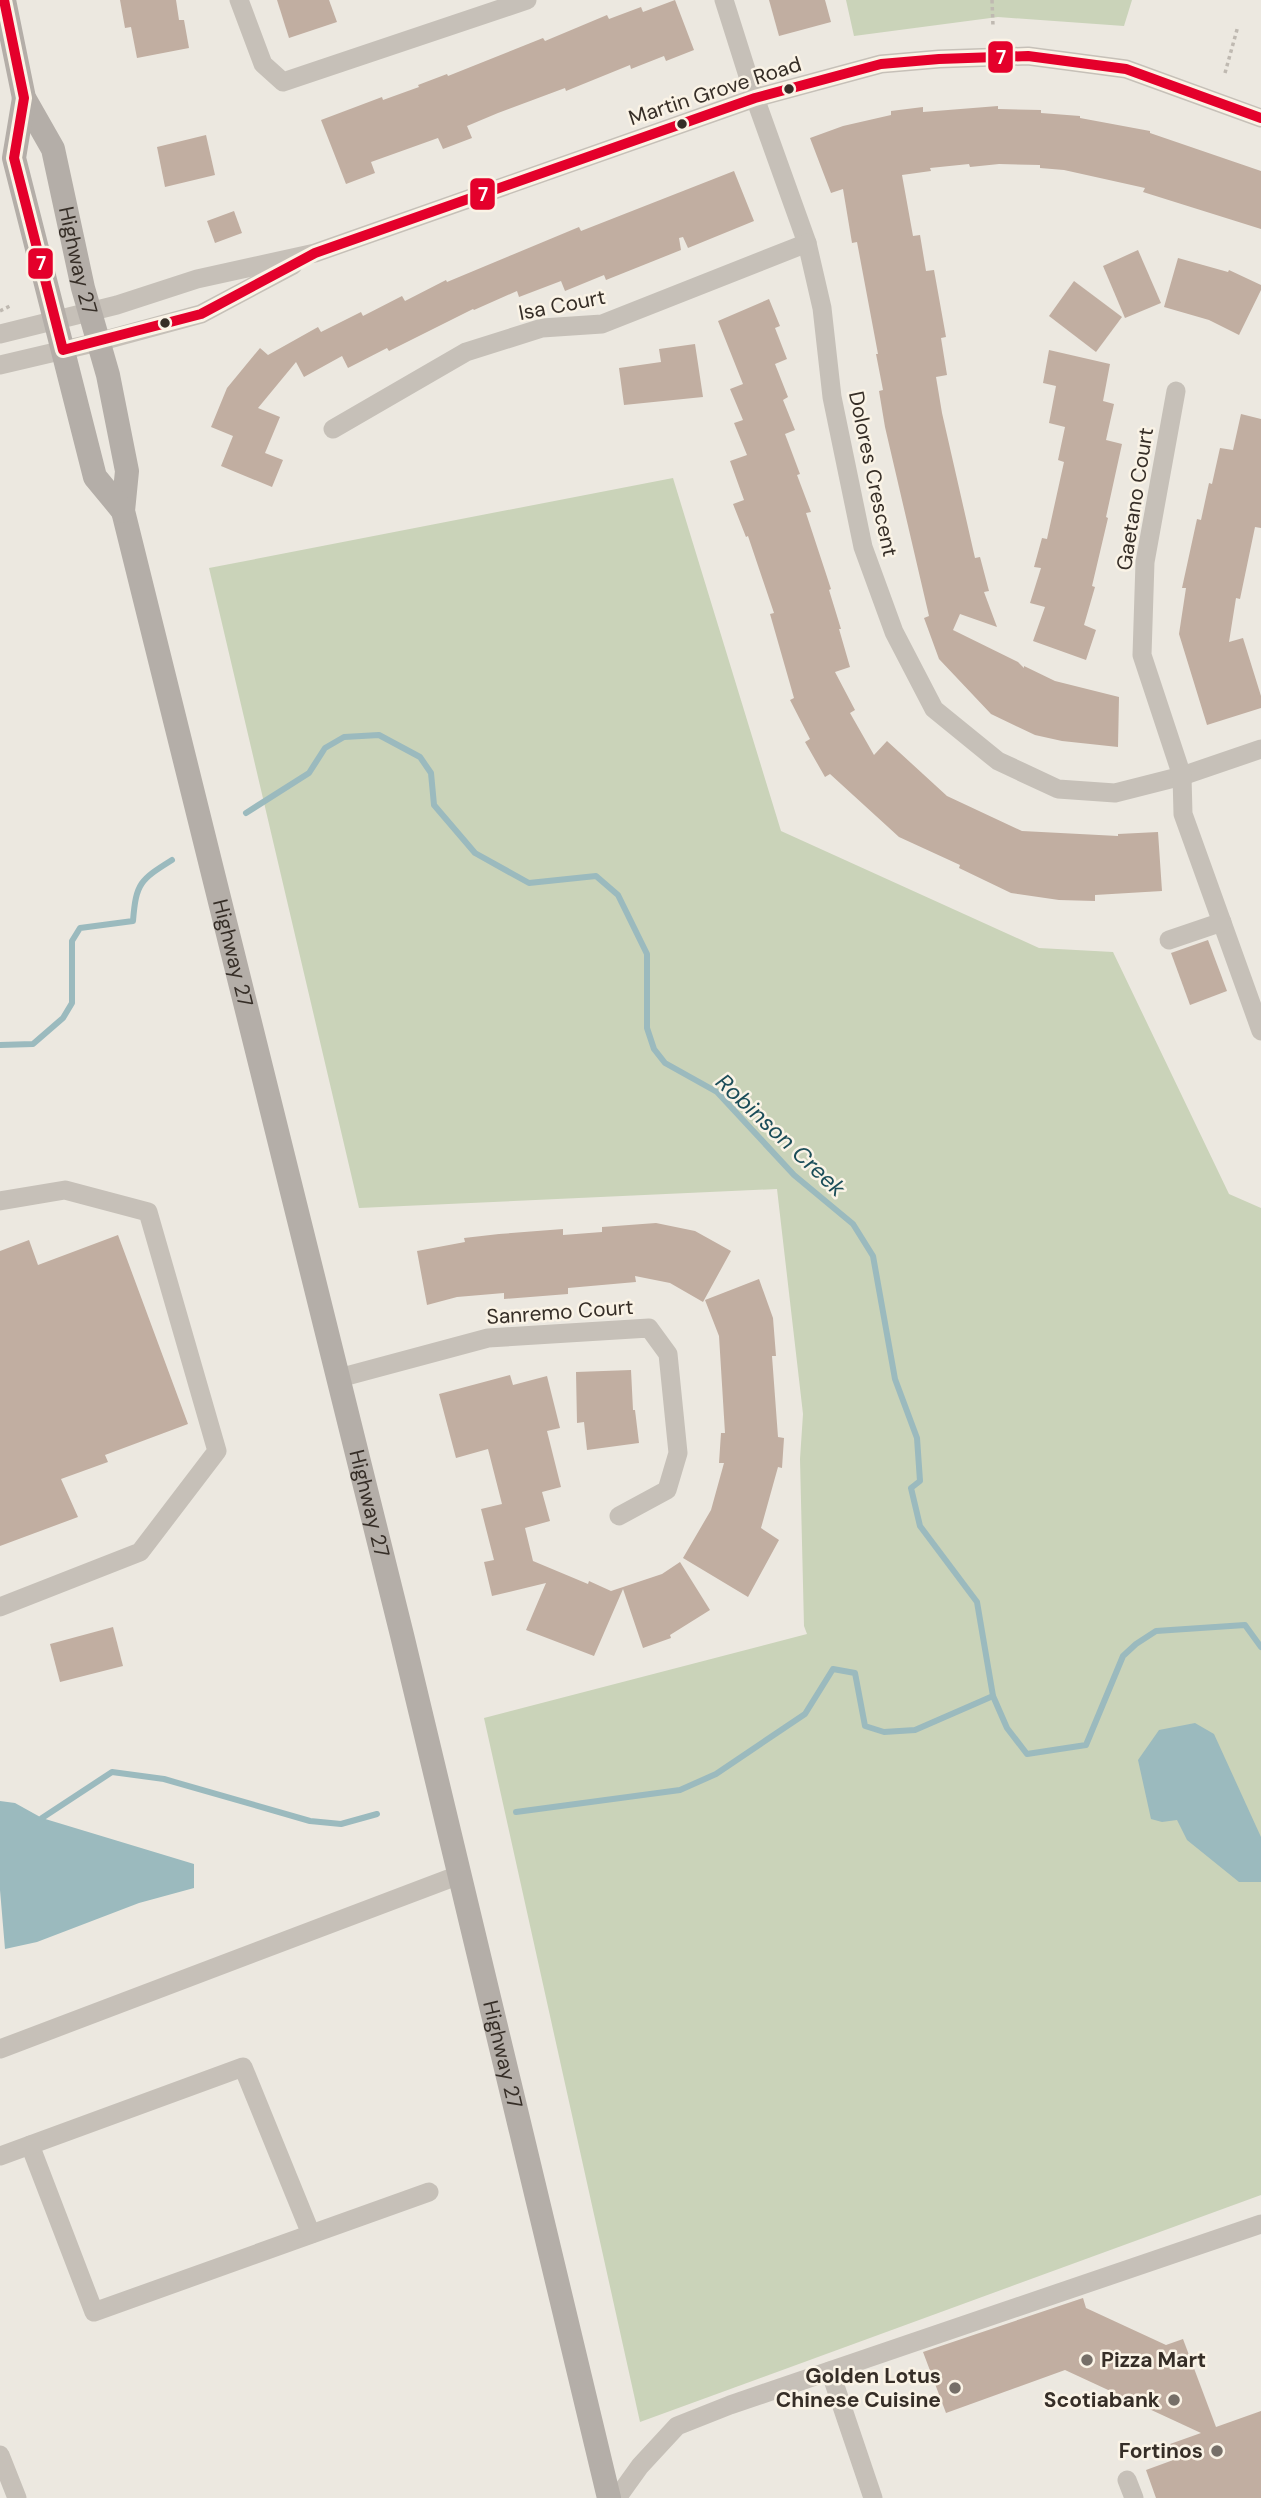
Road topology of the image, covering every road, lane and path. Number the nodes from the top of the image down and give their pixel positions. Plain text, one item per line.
1 (4, 0) edge
2 (239, 0) edge
3 (527, 0) edge
4 (724, 0) edge
5 (992, 0) edge
6 (495, 5) edge
7 (993, 26) dead end
8 (1238, 26) dead end
9 (1225, 73) dead end
10 (755, 98) junction
11 (24, 99) junction
12 (1261, 118) edge
13 (807, 243) junction
14 (315, 253) junction
15 (10, 306) dead end
16 (0, 311) edge
17 (90, 312) junction
18 (54, 321) junction
19 (0, 334) edge
20 (98, 342) junction
21 (63, 350) junction
22 (0, 365) edge
23 (1176, 391) dead end
24 (333, 429) dead end
25 (123, 511) junction
26 (1261, 750) edge
27 (1182, 776) junction
28 (1222, 922) junction
29 (1169, 940) dead end
30 (1261, 1031) edge
31 (0, 1201) edge
32 (339, 1378) junction
33 (619, 1516) dead end
34 (0, 1606) edge
35 (459, 1875) junction
36 (0, 2049) edge
37 (30, 2145) junction
38 (0, 2157) edge
39 (429, 2192) dead end
40 (1261, 2224) edge
41 (311, 2234) junction
42 (830, 2371) junction
43 (0, 2455) edge
44 (17, 2498) edge
45 (609, 2498) edge
46 (617, 2498) edge
47 (873, 2498) edge

1 - 11 main road, Highway 27
2 - 6 street
3 - 6 street
4 - 10 street, Dolores Crescent
5 - 7 path
8 - 9 path
10 - 12 street, Martin Grove Road
10 - 13 street, Dolores Crescent
10 - 14 street, Martin Grove Road
11 - 17 main road, Highway 27
11 - 18 main road, Highway 27
13 - 24 street, Isa Court
13 - 27 street, Dolores Crescent
14 - 17 street, Martin Grove Road
14 - 20 street, Martin Grove Road
15 - 16 path
17 - 18 street, Martin Grove Road
17 - 20 main road, Highway 27
18 - 19 street, Martin Grove Road
18 - 21 main road, Highway 27
20 - 21 street, Martin Grove Road
20 - 25 main road, Highway 27
21 - 22 street, Martin Grove Road
21 - 25 main road, Highway 27
23 - 27 street, Gaetano Court
25 - 32 main road, Highway 27
26 - 27 street, Dolores Crescent
27 - 28 street, Gaetano Court
28 - 29 street
28 - 30 street, Gaetano Court
31 - 34 street
32 - 33 street, Sanremo Court
32 - 35 main road, Highway 27
35 - 36 street
35 - 45 main road, Highway 27
37 - 38 street
37 - 41 street
37 - 41 street
39 - 41 street
40 - 42 street
42 - 46 street
42 - 47 street
43 - 44 street

